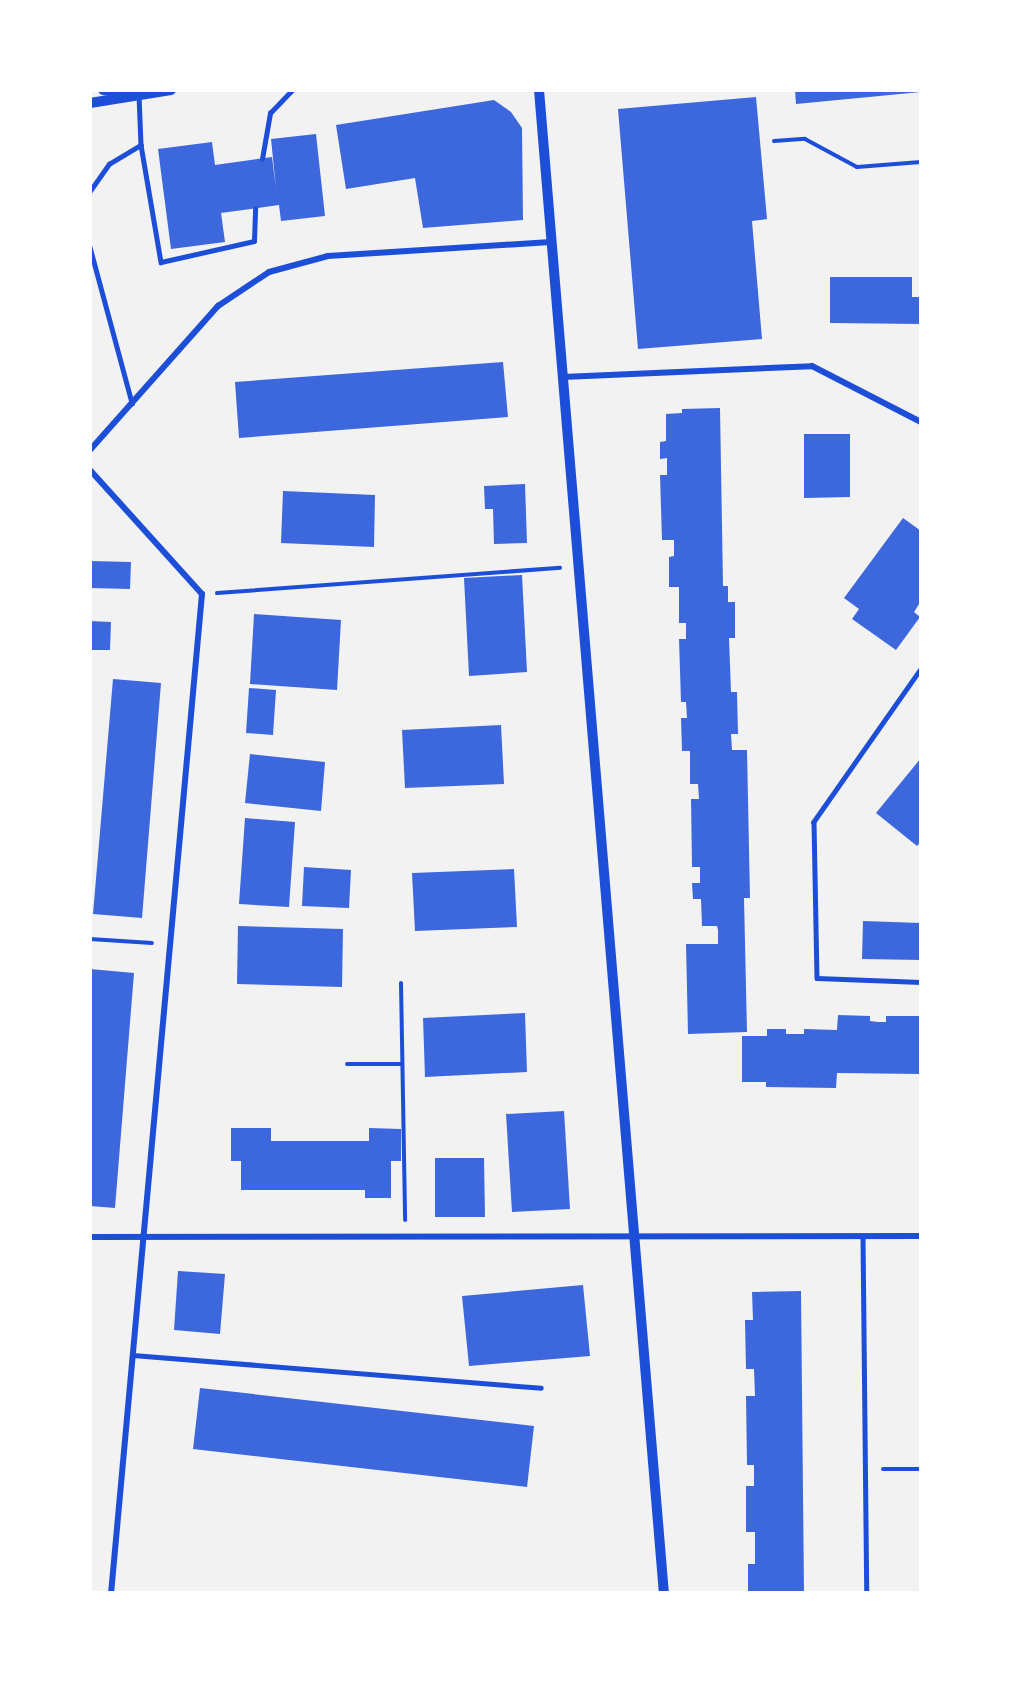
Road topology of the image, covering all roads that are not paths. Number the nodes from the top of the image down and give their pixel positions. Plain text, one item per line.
1 (103, 90) edge
2 (171, 90) edge
3 (292, 90) edge
4 (539, 90) edge
5 (139, 95) junction
6 (90, 103) edge
7 (141, 145) junction
8 (262, 159) dead end
9 (90, 191) edge
10 (255, 209) dead end
11 (551, 243) junction
12 (90, 246) edge
13 (563, 377) junction
14 (132, 403) junction
15 (921, 422) edge
16 (90, 450) edge
17 (90, 470) edge
18 (921, 669) edge
19 (921, 982) edge
20 (635, 1236) junction
21 (863, 1236) junction
22 (921, 1236) edge
23 (90, 1237) edge
24 (144, 1237) junction
25 (133, 1355) junction
26 (541, 1388) dead end
27 (111, 1593) edge
28 (664, 1593) edge
29 (867, 1593) edge

1 - 5 street
2 - 5 street
3 - 8 lane
4 - 11 street
5 - 6 street
5 - 7 lane
7 - 9 lane
7 - 10 lane
11 - 13 street
11 - 14 street
12 - 14 lane
13 - 15 street
13 - 20 street
14 - 16 street
17 - 24 street
18 - 19 lane
20 - 21 street
20 - 24 street
20 - 28 street
21 - 22 street
21 - 29 lane
23 - 24 street
24 - 25 street
25 - 26 lane
25 - 27 street

